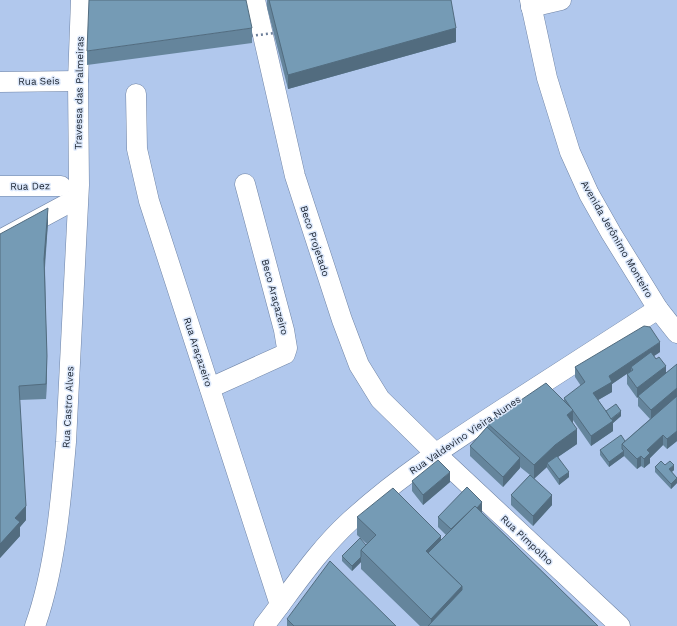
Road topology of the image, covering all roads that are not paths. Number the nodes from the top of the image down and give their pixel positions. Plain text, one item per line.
1 (81, 0) edge
2 (255, 0) edge
3 (562, 0) edge
4 (531, 3) edge
5 (78, 81) junction
6 (0, 82) edge
7 (136, 94) dead end
8 (245, 184) dead end
9 (0, 186) edge
10 (72, 190) junction
11 (0, 240) edge
12 (658, 309) junction
13 (677, 333) edge
14 (210, 388) junction
15 (435, 453) junction
16 (280, 605) junction
17 (38, 625) edge
18 (264, 626) edge
19 (620, 626) edge

1 - 5 street, Travessa das Palmeiras
2 - 15 street, Beco Projetado
3 - 4 street
4 - 12 street, Avenida Jerônimo Monteiro
5 - 6 street, Rua Seis
5 - 10 street, Travessa das Palmeiras
7 - 14 street, Rua Araçazeiro
8 - 14 street, Beco Araçazeiro
9 - 10 street, Rua Dez
10 - 11 street
10 - 17 street, Rua Castro Alves
12 - 13 street, Avenida Jerônimo Monteiro
12 - 15 street, Rua Valdevino Vieira Nunes
14 - 16 street, Rua Araçazeiro
15 - 16 street, Rua Valdevino Vieira Nunes
15 - 19 street, Rua Pimpolho
16 - 18 street, Rua Valdevino Vieira Nunes

